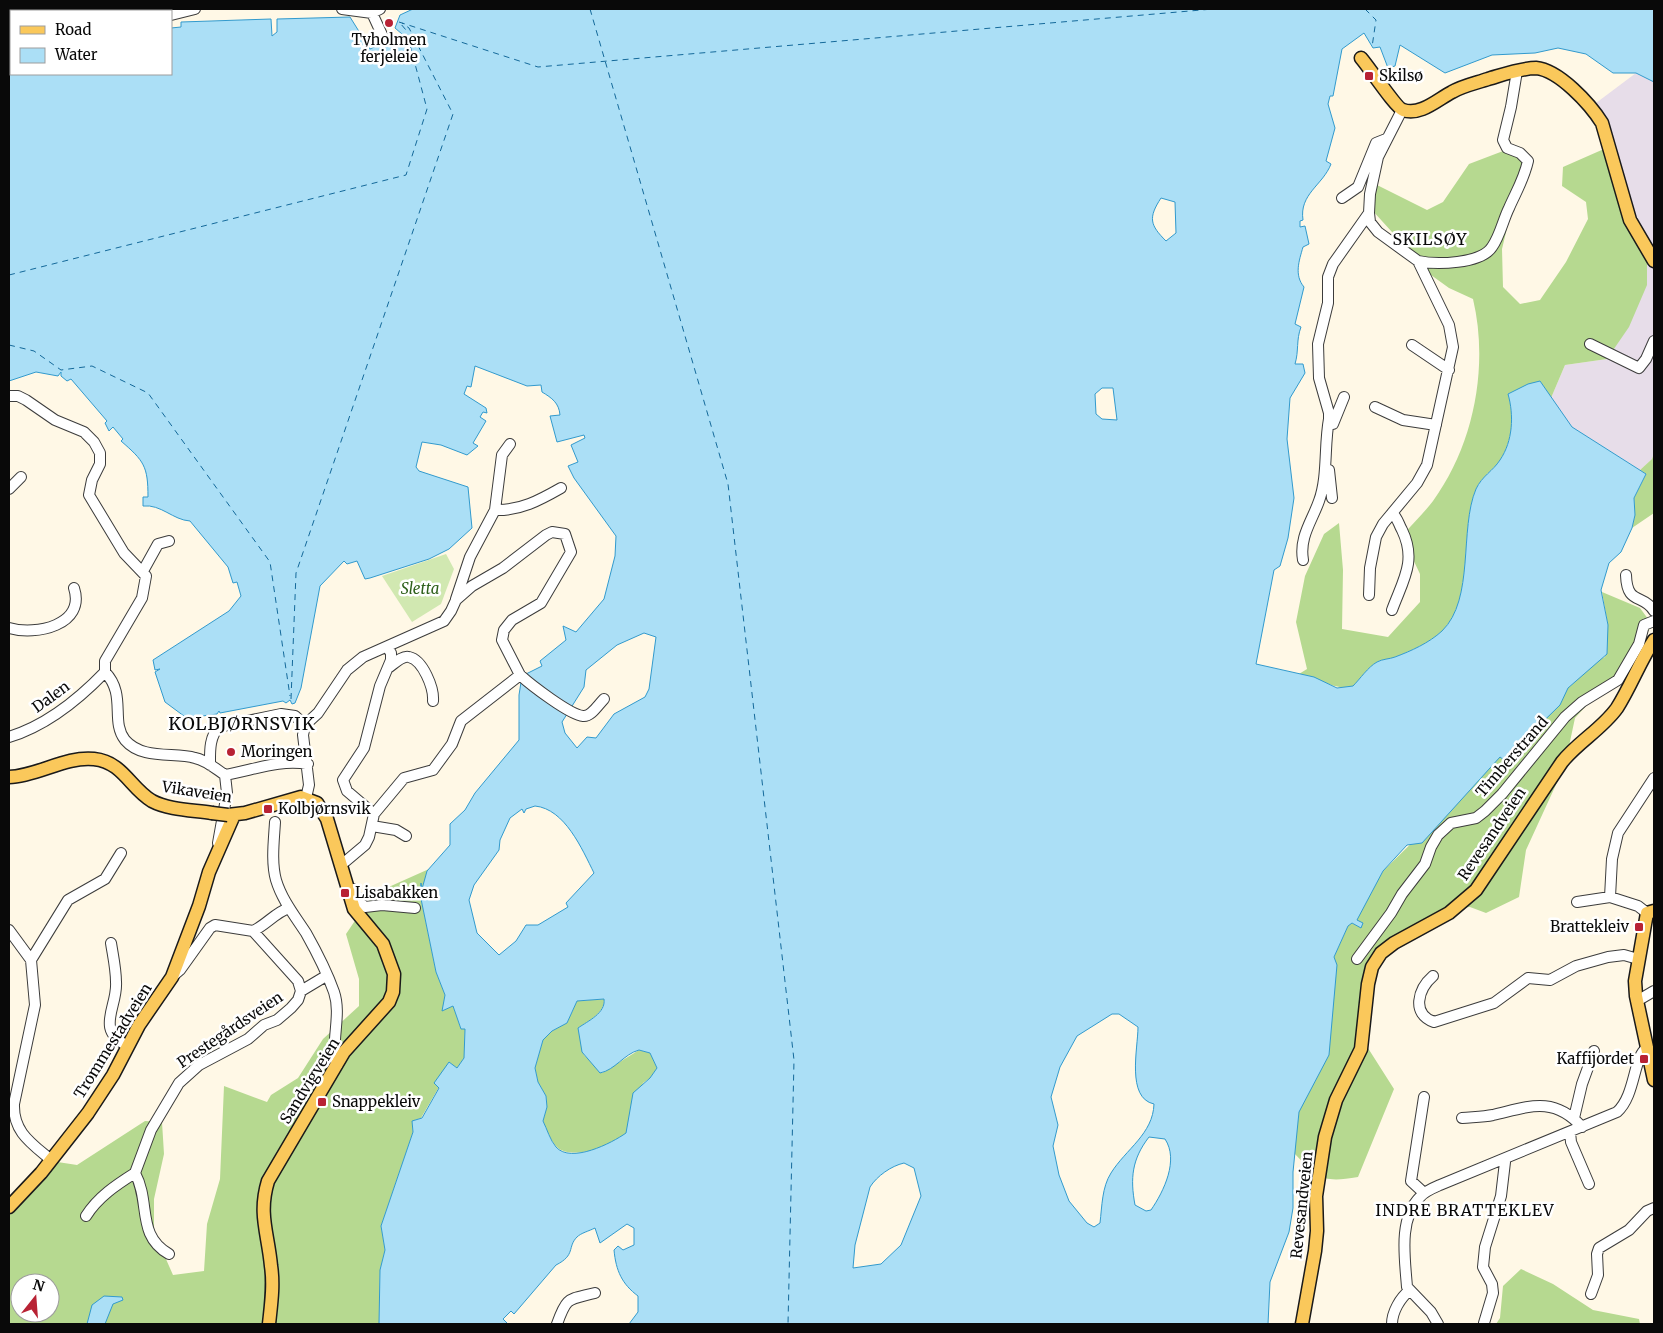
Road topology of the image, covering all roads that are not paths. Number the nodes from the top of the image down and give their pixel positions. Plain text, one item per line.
1 (195, 9) edge
2 (342, 9) edge
3 (377, 11) edge
4 (172, 15) edge
5 (384, 38) dead end
6 (1361, 58) dead end
7 (1517, 71) junction
8 (1402, 110) junction
9 (1386, 139) junction
10 (1342, 198) dead end
11 (1369, 214) junction
12 (1418, 260) junction
13 (1654, 261) edge
14 (1654, 341) edge
15 (1590, 344) dead end
16 (1412, 346) dead end
17 (1449, 370) junction
18 (9, 396) edge
19 (1344, 397) dead end
20 (1375, 407) dead end
21 (1436, 425) junction
22 (1328, 434) junction
23 (510, 444) dead end
24 (21, 477) dead end
25 (561, 488) dead end
26 (9, 489) edge
27 (1332, 498) dead end
28 (496, 510) junction
29 (1392, 513) junction
30 (169, 541) dead end
31 (1303, 560) dead end
32 (143, 570) junction
33 (1626, 576) dead end
34 (74, 588) dead end
35 (1369, 595) dead end
36 (456, 600) junction
37 (1392, 610) dead end
38 (1654, 611) edge
39 (1654, 621) edge
40 (9, 628) edge
41 (1654, 640) edge
42 (387, 647) junction
43 (385, 670) junction
44 (105, 672) junction
45 (520, 676) junction
46 (604, 699) dead end
47 (433, 701) dead end
48 (306, 725) junction
49 (9, 737) edge
50 (308, 764) junction
51 (210, 765) junction
52 (225, 775) junction
53 (9, 777) edge
54 (1654, 778) edge
55 (306, 798) junction
56 (374, 814) junction
57 (231, 815) junction
58 (275, 822) dead end
59 (372, 826) junction
60 (406, 836) dead end
61 (122, 853) dead end
62 (341, 863) junction
63 (209, 872) junction
64 (1610, 897) junction
65 (1577, 902) dead end
66 (289, 908) junction
67 (415, 908) dead end
68 (1651, 912) edge
69 (9, 930) edge
70 (253, 931) junction
71 (111, 943) dead end
72 (1358, 959) dead end
73 (1638, 959) junction
74 (31, 960) junction
75 (326, 976) junction
76 (1433, 976) dead end
77 (172, 977) junction
78 (301, 991) junction
79 (1654, 991) edge
80 (1637, 1001) junction
81 (128, 1046) junction
82 (1647, 1048) junction
83 (1594, 1051) dead end
84 (337, 1065) junction
85 (1654, 1080) edge
86 (1424, 1097) dead end
87 (1462, 1118) dead end
88 (1574, 1118) junction
89 (1582, 1127) junction
90 (1570, 1132) junction
91 (1504, 1159) junction
92 (51, 1160) junction
93 (135, 1173) junction
94 (1589, 1184) dead end
95 (1424, 1193) junction
96 (9, 1207) edge
97 (1654, 1208) edge
98 (86, 1216) dead end
99 (169, 1254) dead end
100 (1410, 1290) junction
101 (595, 1292) dead end
102 (1591, 1294) dead end
103 (1484, 1323) dead end
104 (269, 1324) edge
105 (557, 1324) edge
106 (1302, 1324) edge
107 (1392, 1324) edge
108 (1438, 1324) edge

1 - 4 street
2 - 3 street
3 - 5 street
6 - 8 main road
7 - 8 main road
7 - 12 street
7 - 13 main road
8 - 9 street
9 - 10 street
9 - 11 street
11 - 12 street
11 - 22 street
12 - 17 street
14 - 15 street
16 - 17 street
17 - 21 street
18 - 32 street
19 - 22 street
20 - 21 street
21 - 29 street
22 - 27 street
22 - 31 street
23 - 28 street
24 - 26 street
25 - 28 street
28 - 36 street
29 - 35 street
29 - 37 street
30 - 32 street
32 - 44 street
33 - 38 street
34 - 40 street
36 - 42 street
36 - 45 street
39 - 72 street, Timberstrand
41 - 106 main road, Revesandveien
42 - 43 street
42 - 48 street
43 - 47 street
43 - 56 street
44 - 49 street, Dalen
44 - 51 street
45 - 46 street
45 - 56 street
48 - 50 street
48 - 51 street
50 - 52 street
50 - 55 street
51 - 52 street
52 - 63 street, Trommestadveien
53 - 57 main road, Vikaveien, bridge
54 - 64 street
55 - 57 main road, Vikaveien
55 - 62 main road, Sandvigveien
56 - 59 street
57 - 63 main road, Trommestadveien
58 - 66 street
59 - 60 street
59 - 62 street
61 - 74 street
62 - 67 street
62 - 84 main road, Sandvigveien
63 - 77 main road, Trommestadveien
64 - 65 street
64 - 68 street
66 - 70 street
66 - 75 street
68 - 73 main road
69 - 74 street
70 - 77 street
70 - 78 street, Prestegårdsveien
71 - 81 street
73 - 76 street
73 - 80 main road
74 - 92 street
75 - 78 street, Prestegårdsveien
75 - 84 street
77 - 81 main road, Trommestadveien
78 - 93 street, Prestegårdsveien
79 - 80 street
80 - 82 main road
81 - 92 main road, Trommestadveien
82 - 85 main road
82 - 89 street
83 - 88 street
84 - 104 main road, Sandvigveien
86 - 95 street
87 - 88 street
88 - 89 street
89 - 90 street
90 - 91 street
90 - 94 street
91 - 95 street
91 - 103 street
92 - 96 main road, Trommestadveien
93 - 98 street
93 - 99 street
95 - 100 street
97 - 102 street
100 - 107 street
100 - 108 street
101 - 105 street

